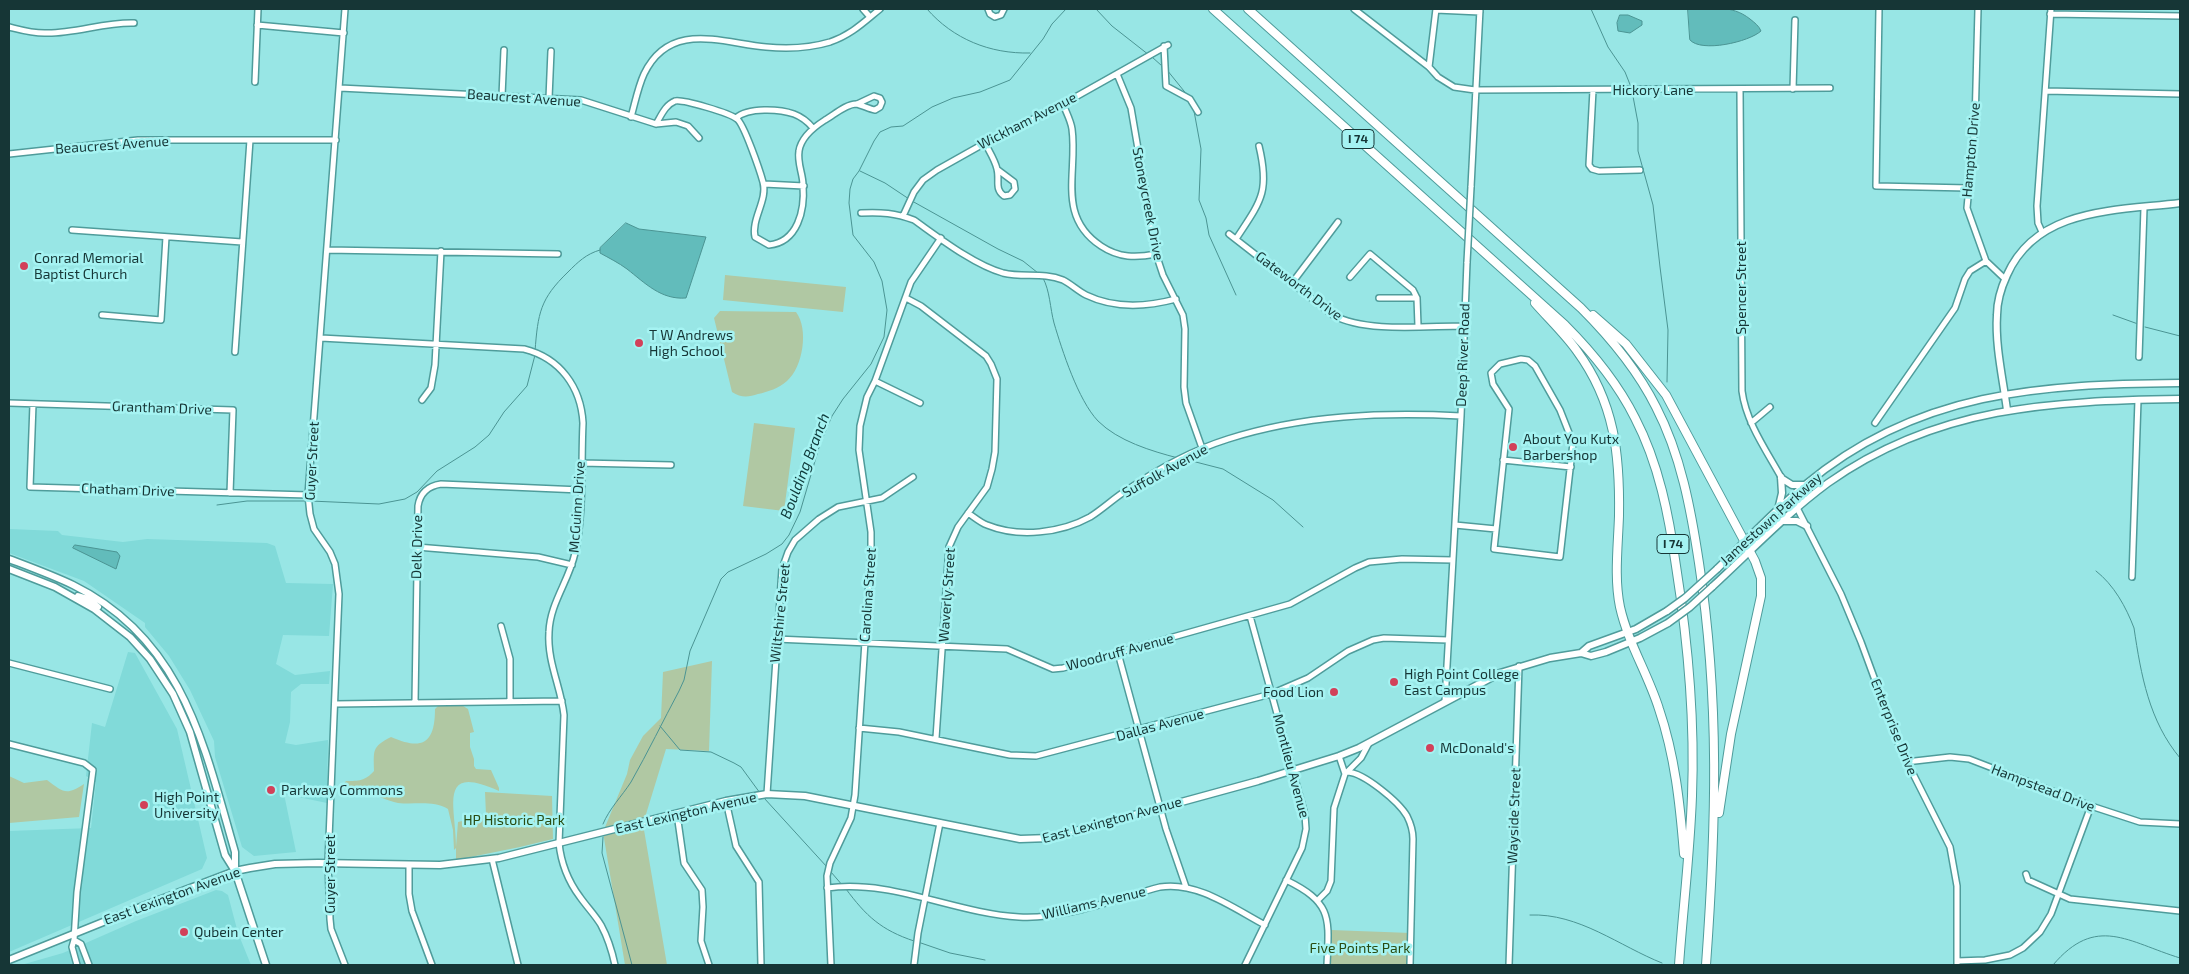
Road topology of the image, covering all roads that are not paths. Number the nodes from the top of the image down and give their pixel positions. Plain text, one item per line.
1 (258, 9) edge
2 (345, 9) edge
3 (863, 9) edge
4 (880, 9) edge
5 (988, 9) edge
6 (1004, 9) edge
7 (1213, 9) edge
8 (1248, 9) edge
9 (1354, 9) edge
10 (1879, 9) edge
11 (1978, 9) edge
12 (1436, 10) edge
13 (1480, 10) edge
14 (2050, 11) edge
15 (2180, 16) edge
16 (870, 17) junction
17 (1795, 20) dead end
18 (134, 23) dead end
19 (257, 25) junction
20 (9, 26) edge
21 (344, 32) junction
22 (504, 50) dead end
23 (551, 51) dead end
24 (1429, 68) junction
25 (1117, 74) junction
26 (255, 82) dead end
27 (340, 88) junction
28 (1830, 88) dead end
29 (1793, 89) junction
30 (1475, 90) junction
31 (1593, 90) junction
32 (1740, 90) junction
33 (2046, 91) junction
34 (2180, 94) edge
35 (502, 96) junction
36 (549, 98) junction
37 (857, 104) dead end
38 (1063, 104) junction
39 (1198, 112) dead end
40 (631, 117) junction
41 (736, 118) junction
42 (656, 124) junction
43 (813, 128) junction
44 (699, 138) dead end
45 (250, 140) junction
46 (336, 140) junction
47 (985, 142) junction
48 (1259, 146) dead end
49 (9, 154) edge
50 (998, 170) junction
51 (1640, 170) dead end
52 (764, 184) junction
53 (804, 186) junction
54 (1968, 188) junction
55 (2180, 203) edge
56 (2144, 208) junction
57 (862, 213) dead end
58 (903, 216) junction
59 (1338, 222) dead end
60 (72, 230) dead end
61 (2042, 232) junction
62 (1229, 234) dead end
63 (166, 237) junction
64 (941, 238) junction
65 (1236, 239) junction
66 (242, 242) junction
67 (327, 250) junction
68 (441, 251) junction
69 (558, 254) dead end
70 (1156, 254) junction
71 (1986, 261) junction
72 (1503, 269) junction
73 (1350, 277) dead end
74 (2005, 279) junction
75 (1292, 283) junction
76 (1568, 296) junction
77 (906, 298) junction
78 (1379, 298) dead end
79 (1416, 298) junction
80 (1176, 300) junction
81 (102, 315) dead end
82 (1418, 326) junction
83 (1464, 326) junction
84 (321, 338) junction
85 (435, 343) junction
86 (235, 352) dead end
87 (2139, 357) dead end
88 (875, 381) junction
89 (2180, 383) edge
90 (2005, 393) junction
91 (2180, 399) edge
92 (422, 400) dead end
93 (2138, 400) junction
94 (9, 403) edge
95 (920, 403) dead end
96 (34, 404) junction
97 (1770, 406) dead end
98 (2007, 410) junction
99 (1461, 416) junction
100 (1876, 422) dead end
101 (1751, 423) junction
102 (1202, 448) junction
103 (1503, 460) junction
104 (581, 463) junction
105 (671, 466) dead end
106 (1571, 467) junction
107 (913, 477) dead end
108 (1780, 477) junction
109 (1805, 485) junction
110 (581, 490) junction
111 (230, 493) junction
112 (308, 495) junction
113 (1792, 498) junction
114 (866, 502) junction
115 (1798, 508) junction
116 (1778, 510) junction
117 (968, 513) junction
118 (1782, 521) junction
119 (1455, 525) junction
120 (1807, 526) junction
121 (1496, 529) junction
122 (1745, 541) junction
123 (417, 547) junction
124 (1750, 552) junction
125 (9, 559) edge
126 (1453, 560) junction
127 (572, 564) junction
128 (9, 569) edge
129 (2132, 577) dead end
130 (67, 593) junction
131 (1250, 616) junction
132 (131, 626) junction
133 (501, 626) dead end
134 (1628, 632) junction
135 (130, 637) junction
136 (776, 639) junction
137 (1448, 640) junction
138 (1631, 642) junction
139 (865, 643) junction
140 (943, 647) junction
141 (1118, 653) junction
142 (1581, 653) junction
143 (157, 656) junction
144 (9, 663) edge
145 (1519, 666) junction
146 (110, 689) dead end
147 (1271, 694) junction
148 (510, 700) junction
149 (562, 700) junction
150 (1445, 701) junction
151 (415, 702) junction
152 (334, 704) junction
153 (859, 728) junction
154 (1139, 730) junction
155 (936, 738) junction
156 (1369, 743) junction
157 (9, 744) edge
158 (1339, 756) junction
159 (1358, 762) junction
160 (1906, 762) junction
161 (1293, 770) junction
162 (1346, 773) junction
163 (1360, 774) junction
164 (767, 794) junction
165 (726, 802) junction
166 (854, 805) junction
167 (2091, 806) junction
168 (1160, 808) junction
169 (676, 814) junction
170 (940, 823) junction
171 (2180, 824) edge
172 (559, 843) junction
173 (1714, 850) junction
174 (492, 859) junction
175 (328, 863) junction
176 (409, 866) junction
177 (235, 871) junction
178 (2026, 874) dead end
179 (1685, 875) junction
180 (1286, 880) junction
181 (1186, 887) junction
182 (827, 888) junction
183 (2058, 894) junction
184 (925, 899) junction
185 (1318, 900) junction
186 (2180, 911) edge
187 (1265, 925) junction
188 (74, 937) junction
189 (9, 960) edge
190 (1957, 963) edge
191 (77, 965) edge
192 (89, 965) edge
193 (266, 965) edge
194 (345, 965) edge
195 (432, 965) edge
196 (518, 965) edge
197 (615, 965) edge
198 (709, 965) edge
199 (761, 965) edge
200 (831, 965) edge
201 (914, 965) edge
202 (1245, 965) edge
203 (1327, 965) edge
204 (1410, 965) edge
205 (1509, 965) edge
206 (1679, 965) edge
207 (1706, 965) edge

1 - 19 street
2 - 21 street, Guyer Street
3 - 16 street
4 - 16 street
5 - 6 street
7 - 72 highway, I 74
8 - 76 highway, I 74
9 - 24 street, Hickory Lane
10 - 54 street
11 - 54 street, Hampton Drive
12 - 13 street
12 - 24 street
13 - 30 street, Deep River Road
14 - 15 street
14 - 33 street
16 - 40 street
17 - 29 street
18 - 20 street
19 - 21 street
19 - 26 street
21 - 27 street, Guyer Street
22 - 35 street
23 - 36 street
24 - 30 street, Hickory Lane
25 - 38 street, Wickham Avenue
25 - 39 street, Wickham Avenue
25 - 70 street, Stoneycreek Drive
27 - 35 street, Beaucrest Avenue
27 - 46 street, Guyer Street
28 - 29 street, Hickory Lane
29 - 32 street, Hickory Lane
30 - 31 street, Hickory Lane
30 - 83 street, Deep River Road, bridge
31 - 32 street, Hickory Lane
31 - 51 street
32 - 101 street, Spencer Street
33 - 34 street
33 - 61 street
35 - 36 street, Beaucrest Avenue
36 - 40 street, Beaucrest Avenue
37 - 43 street
38 - 47 street, Wickham Avenue
38 - 70 street
40 - 42 street, Beaucrest Avenue
41 - 42 street
41 - 43 street
41 - 52 street
42 - 44 street, Beaucrest Avenue
43 - 53 street
45 - 46 street, Beaucrest Avenue
45 - 49 street, Beaucrest Avenue
45 - 66 street
46 - 67 street, Guyer Street
47 - 50 street
47 - 58 street, Wickham Avenue
48 - 65 street
50 - 50 street
52 - 53 street
52 - 53 street
54 - 71 street, Hampton Drive
55 - 56 main road
56 - 61 main road
56 - 87 street
57 - 58 street
58 - 64 street
59 - 75 street
60 - 63 street
61 - 74 main road
62 - 65 street, Gateworth Drive
63 - 66 street
63 - 81 street
64 - 77 street, Carolina Street
64 - 80 street
65 - 75 street, Gateworth Drive
66 - 86 street
67 - 68 street
67 - 84 street, Guyer Street
68 - 69 street
68 - 85 street
70 - 80 street, Stoneycreek Drive
71 - 74 street, Hampton Drive
71 - 100 street
72 - 134 highway
72 - 179 highway, I 74
73 - 79 street
74 - 90 main road
75 - 82 street, Gateworth Drive
76 - 122 highway
76 - 173 highway, I 74
77 - 88 street, Carolina Street
77 - 117 street, Waverly Street
78 - 79 street
79 - 82 street
80 - 102 street, Stoneycreek Drive
82 - 83 street, Gateworth Drive
83 - 99 street, Deep River Road
84 - 85 street, McGuinn Drive
84 - 112 street, Guyer Street
85 - 92 street
85 - 104 street, McGuinn Drive
88 - 95 street
88 - 114 street, Carolina Street
89 - 90 main road, Jamestown Parkway
90 - 98 main road
90 - 109 main road, Jamestown Parkway
91 - 93 main road, Jamestown Parkway
93 - 98 main road, Jamestown Parkway
93 - 129 street
94 - 96 street, Grantham Drive
96 - 111 street, Grantham Drive
96 - 111 street, Chatham Drive
97 - 101 street
98 - 115 main road, Jamestown Parkway
99 - 102 street, Suffolk Avenue
99 - 119 street, Deep River Road
101 - 108 street, Spencer Street
102 - 117 street, Suffolk Avenue
103 - 106 street
103 - 106 street
103 - 121 street
104 - 105 street
104 - 110 street, McGuinn Drive
106 - 121 street
107 - 114 street, Wiltshire Street
108 - 109 main road
108 - 116 main road
109 - 113 main road, Jamestown Parkway
110 - 123 street, Delk Drive
110 - 127 street, McGuinn Drive
111 - 112 street, Chatham Drive
112 - 152 street, Guyer Street
113 - 115 street, Enterprise Drive
113 - 116 main road, Jamestown Parkway
114 - 136 street, Wiltshire Street
114 - 139 street, Carolina Street
115 - 118 main road, Jamestown Parkway
115 - 120 street, Enterprise Drive
116 - 122 main road, Jamestown Parkway
117 - 140 street, Waverly Street
118 - 120 main road
118 - 124 main road, Jamestown Parkway
119 - 121 street
119 - 126 street, Deep River Road
120 - 160 street, Enterprise Drive
122 - 124 highway
122 - 134 main road, Jamestown Parkway, bridge
123 - 127 street
123 - 151 street, Delk Drive
124 - 138 main road, Jamestown Parkway, bridge
124 - 173 highway
125 - 132 main road
126 - 131 street, Woodruff Avenue
126 - 137 street, Deep River Road
127 - 149 street, McGuinn Drive
128 - 130 main road
130 - 132 main road
130 - 135 main road
131 - 141 street, Woodruff Avenue
131 - 147 street, Montlieu Avenue
132 - 143 main road
133 - 148 street
134 - 138 highway
134 - 142 main road, Jamestown Parkway
135 - 143 main road
135 - 177 main road
136 - 139 street, Woodruff Avenue
136 - 164 street, Wiltshire Street
137 - 147 street, Dallas Avenue
137 - 150 street, Deep River Road
138 - 142 main road, Jamestown Parkway
138 - 179 highway
139 - 140 street, Woodruff Avenue
139 - 153 street, Carolina Street
140 - 141 street, Woodruff Avenue
140 - 155 street, Waverly Street
141 - 154 street
142 - 145 main road, Jamestown Parkway
143 - 177 main road
144 - 146 street
145 - 150 main road, Jamestown Parkway
145 - 205 street, Wayside Street
147 - 154 street, Dallas Avenue
147 - 161 street, Montlieu Avenue
148 - 149 street
148 - 151 street
149 - 172 street, McGuinn Drive
150 - 156 main road, East Lexington Avenue
151 - 152 street
152 - 175 street, Guyer Street
153 - 155 street, Dallas Avenue
153 - 166 street, Carolina Street
154 - 155 street, Dallas Avenue
154 - 168 street
156 - 158 main road, East Lexington Avenue
156 - 159 street
157 - 188 street
158 - 161 main road, East Lexington Avenue
158 - 162 street
159 - 162 street
159 - 163 street
160 - 167 street, Hampstead Drive
160 - 190 street, Enterprise Drive
161 - 168 main road, East Lexington Avenue
161 - 180 street, Montlieu Avenue
162 - 163 street
162 - 185 street
163 - 204 street
164 - 165 main road, East Lexington Avenue
164 - 166 main road, East Lexington Avenue
165 - 169 main road, East Lexington Avenue
165 - 199 street
166 - 170 main road, East Lexington Avenue
166 - 182 street, Carolina Street
167 - 171 street, Hampstead Drive
167 - 183 street
168 - 170 main road, East Lexington Avenue
168 - 181 street
169 - 172 main road, East Lexington Avenue
169 - 198 street
170 - 184 street
172 - 174 main road, East Lexington Avenue
172 - 197 street, McGuinn Drive
173 - 207 highway, I 74
174 - 176 main road, East Lexington Avenue
174 - 196 street
175 - 176 main road, East Lexington Avenue
175 - 177 main road, East Lexington Avenue
175 - 194 street, Guyer Street
176 - 195 street
177 - 188 main road, East Lexington Avenue
177 - 193 main road
178 - 183 street
179 - 206 highway, I 74
180 - 185 street
180 - 187 street, Montlieu Avenue
181 - 184 street, Williams Avenue
181 - 187 street, Williams Avenue
182 - 184 street, Williams Avenue
182 - 200 street, Carolina Street
183 - 186 street
183 - 190 street
184 - 201 street
185 - 203 street
187 - 202 street, Montlieu Avenue
188 - 189 main road, East Lexington Avenue
188 - 191 street
188 - 192 street

